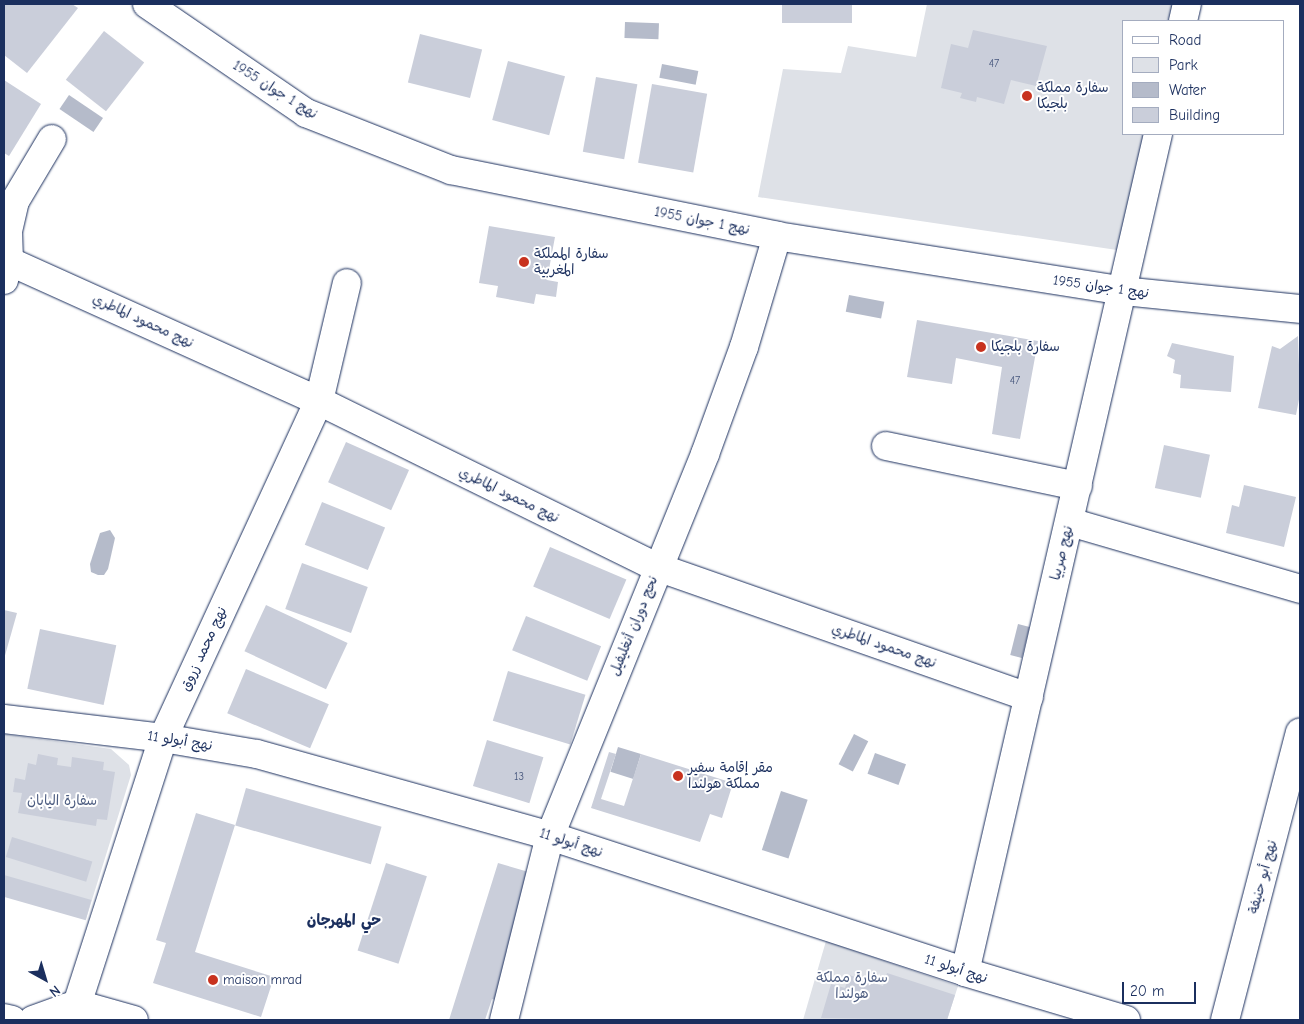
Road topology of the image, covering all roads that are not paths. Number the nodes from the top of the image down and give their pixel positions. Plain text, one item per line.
1 (147, 4) edge
2 (1187, 4) edge
3 (1183, 20) edge
4 (1158, 135) edge
5 (52, 139) dead end
6 (777, 236) junction
7 (5, 266) edge
8 (347, 283) dead end
9 (1123, 291) junction
10 (1300, 309) edge
11 (319, 401) junction
12 (886, 446) dead end
13 (1078, 486) junction
14 (1070, 522) junction
15 (657, 567) junction
16 (1300, 589) edge
17 (1028, 697) junction
18 (4, 719) edge
19 (1300, 733) edge
20 (164, 738) junction
21 (550, 836) junction
22 (965, 972) junction
23 (74, 1012) edge
24 (4, 1018) edge
25 (12, 1020) edge
26 (33, 1020) edge
27 (134, 1020) edge
28 (504, 1020) edge
29 (1126, 1020) edge
30 (1225, 1020) edge

1 - 6 street, نهج 1 جوان 1955
2 - 3 street
4 - 9 street, نهج صربيا
5 - 7 street
6 - 9 street, نهج 1 جوان 1955
6 - 15 street, نحج دوران أنغليفيل
7 - 11 street, نهج محمود الماطري
8 - 11 street, نهج محمد زروق
9 - 10 street, نهج 1 جوان 1955
9 - 13 street, نهج صربيا
11 - 15 street, نهج محمود الماطري
11 - 20 street, نهج محمد زروق
12 - 13 street
13 - 14 street, نهج صربيا
14 - 16 street
14 - 17 street, نهج صربيا
15 - 17 street, نهج محمود الماطري
15 - 21 street, نحج دوران أنغليفيل
17 - 22 street, نهج صربيا
18 - 20 street, نهج أبولو 11
19 - 30 street, نهج أبو حنيفة
20 - 21 street, نهج أبولو 11
20 - 23 street, نهج محمد زروق
21 - 22 street, نهج أبولو 11
21 - 28 street, نحج دوران أنغليفيل
22 - 29 street, نهج أبولو 11
23 - 26 street
23 - 27 street
24 - 25 street

